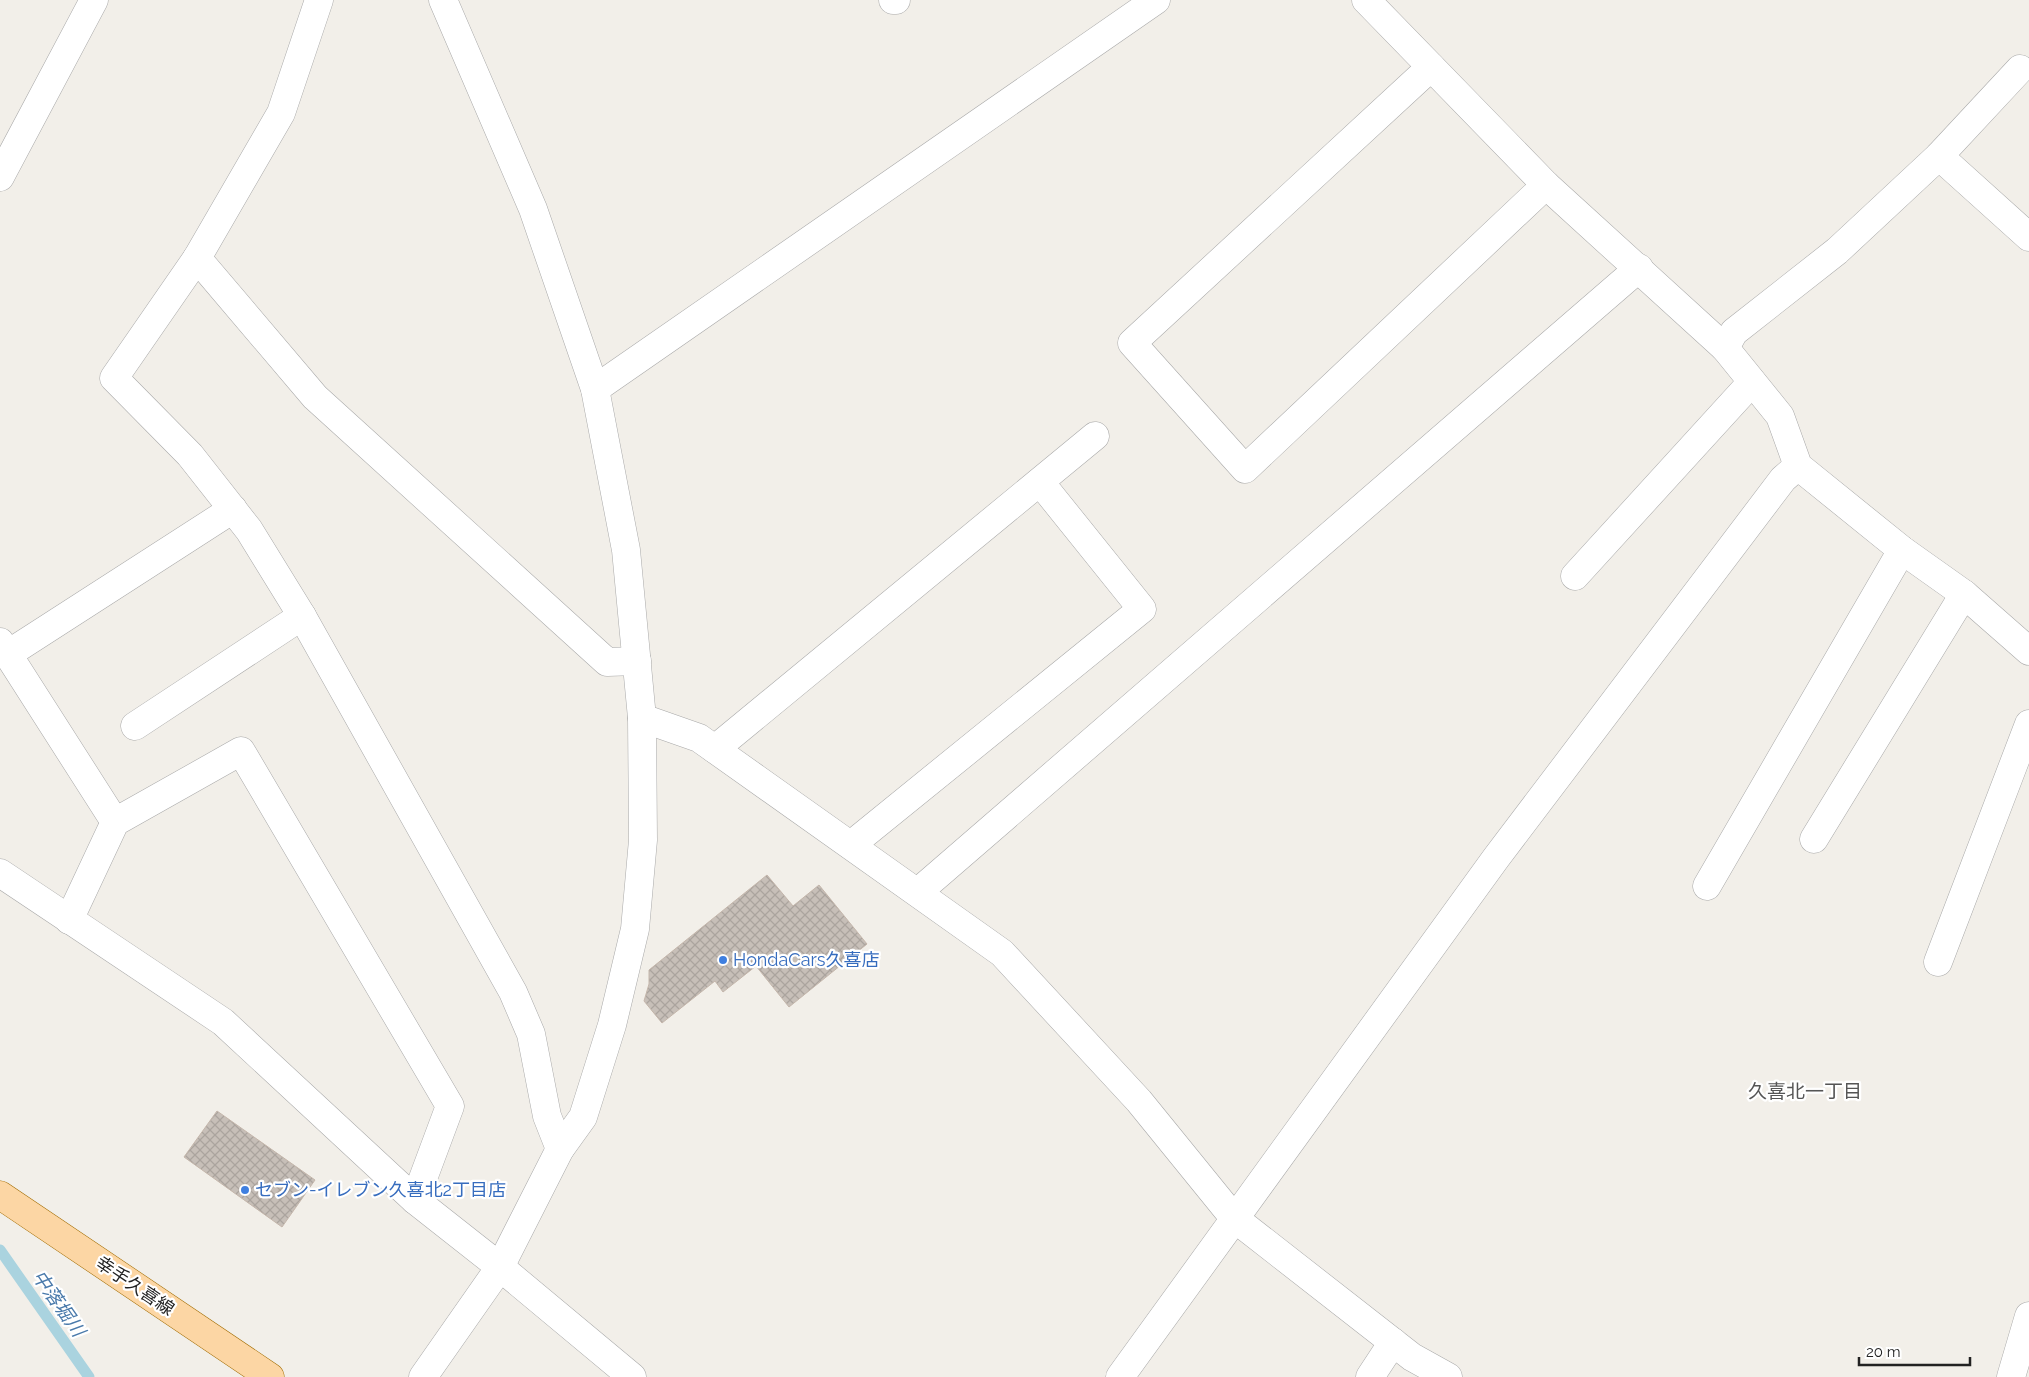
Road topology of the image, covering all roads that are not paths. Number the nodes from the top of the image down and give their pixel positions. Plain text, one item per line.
1 (94, 0) edge
2 (319, 0) edge
3 (443, 0) edge
4 (1156, 0) edge
5 (1366, 0) edge
6 (1431, 67) junction
7 (2020, 69) dead end
8 (1939, 156) junction
9 (0, 177) edge
10 (1546, 185) junction
11 (2029, 237) edge
12 (197, 258) junction
13 (1639, 268) junction
14 (1725, 348) junction
15 (1752, 382) junction
16 (595, 389) junction
17 (1095, 436) dead end
18 (1798, 466) junction
19 (1040, 482) junction
20 (233, 509) junction
21 (1902, 550) junction
22 (1575, 576) dead end
23 (1964, 594) junction
24 (302, 616) junction
25 (4, 648) edge
26 (2029, 651) edge
27 (637, 661) junction
28 (642, 718) junction
29 (2029, 724) edge
30 (135, 726) dead end
31 (715, 749) junction
32 (115, 822) junction
33 (1814, 839) dead end
34 (852, 845) junction
35 (0, 873) edge
36 (1707, 886) dead end
37 (918, 892) junction
38 (69, 920) junction
39 (1938, 962) dead end
40 (560, 1149) junction
41 (0, 1195) edge
42 (415, 1200) junction
43 (1234, 1218) junction
44 (500, 1267) junction
45 (2029, 1316) edge
46 (1393, 1342) junction
47 (270, 1377) edge
48 (423, 1377) edge
49 (632, 1377) edge
50 (1120, 1377) edge
51 (1370, 1377) edge
52 (1448, 1377) edge
53 (2011, 1377) edge

1 - 9 street
2 - 12 street
3 - 16 street
4 - 16 street
5 - 6 street
6 - 10 street
6 - 10 street
7 - 8 street
8 - 11 street
8 - 14 street
10 - 13 street
12 - 20 street
12 - 27 street
13 - 14 street
13 - 37 street
14 - 15 street
15 - 18 street
15 - 22 street
16 - 27 street
17 - 19 street
18 - 21 street
18 - 43 street
19 - 31 street
19 - 34 street
20 - 24 street
20 - 25 street
21 - 23 street
21 - 36 street
23 - 26 street
23 - 33 street
24 - 30 street
24 - 40 street
25 - 32 street
27 - 28 street
28 - 31 street
28 - 40 street
29 - 39 street
31 - 34 street
32 - 38 street
32 - 42 street
34 - 37 street
35 - 38 street
37 - 43 street
38 - 42 street
40 - 44 street
41 - 47 main road, 幸手久喜線
42 - 44 street
43 - 46 street
43 - 50 street
44 - 48 street
44 - 49 street
45 - 53 street
46 - 51 street
46 - 52 street

